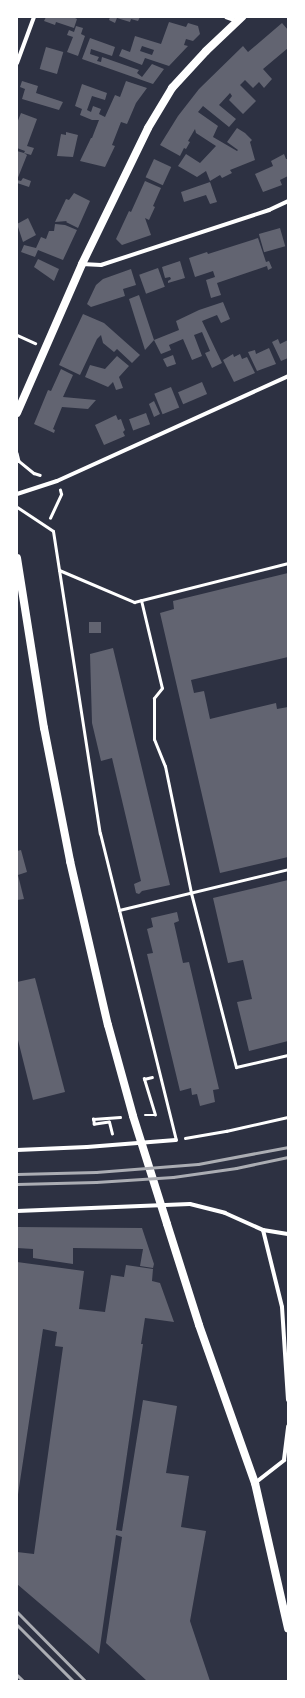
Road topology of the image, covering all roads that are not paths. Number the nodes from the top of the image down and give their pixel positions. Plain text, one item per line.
1 (34, 17) edge
2 (226, 17) edge
3 (240, 19) edge
4 (17, 63) edge
5 (288, 201) edge
6 (82, 264) junction
7 (288, 376) edge
8 (17, 413) edge
9 (17, 494) edge
10 (17, 507) edge
11 (17, 558) edge
12 (288, 563) edge
13 (59, 570) junction
14 (141, 600) junction
15 (288, 869) edge
16 (191, 893) junction
17 (119, 910) junction
18 (288, 1055) edge
19 (176, 1140) joint
20 (17, 1150) edge
21 (17, 1211) edge
22 (263, 1230) junction
23 (288, 1234) edge
24 (288, 1400) edge
25 (288, 1426) edge
26 (254, 1484) junction
27 (288, 1628) edge

1 - 4 street
2 - 3 street
3 - 6 main road
5 - 6 street
6 - 8 main road
7 - 9 street
10 - 13 lane
11 - 26 main road
12 - 14 lane
13 - 14 lane
13 - 17 lane
14 - 16 lane
15 - 16 lane
16 - 17 lane
16 - 18 lane
17 - 19 lane
19 - 20 street
21 - 22 street
22 - 23 street
22 - 24 street
25 - 26 street
26 - 27 main road

